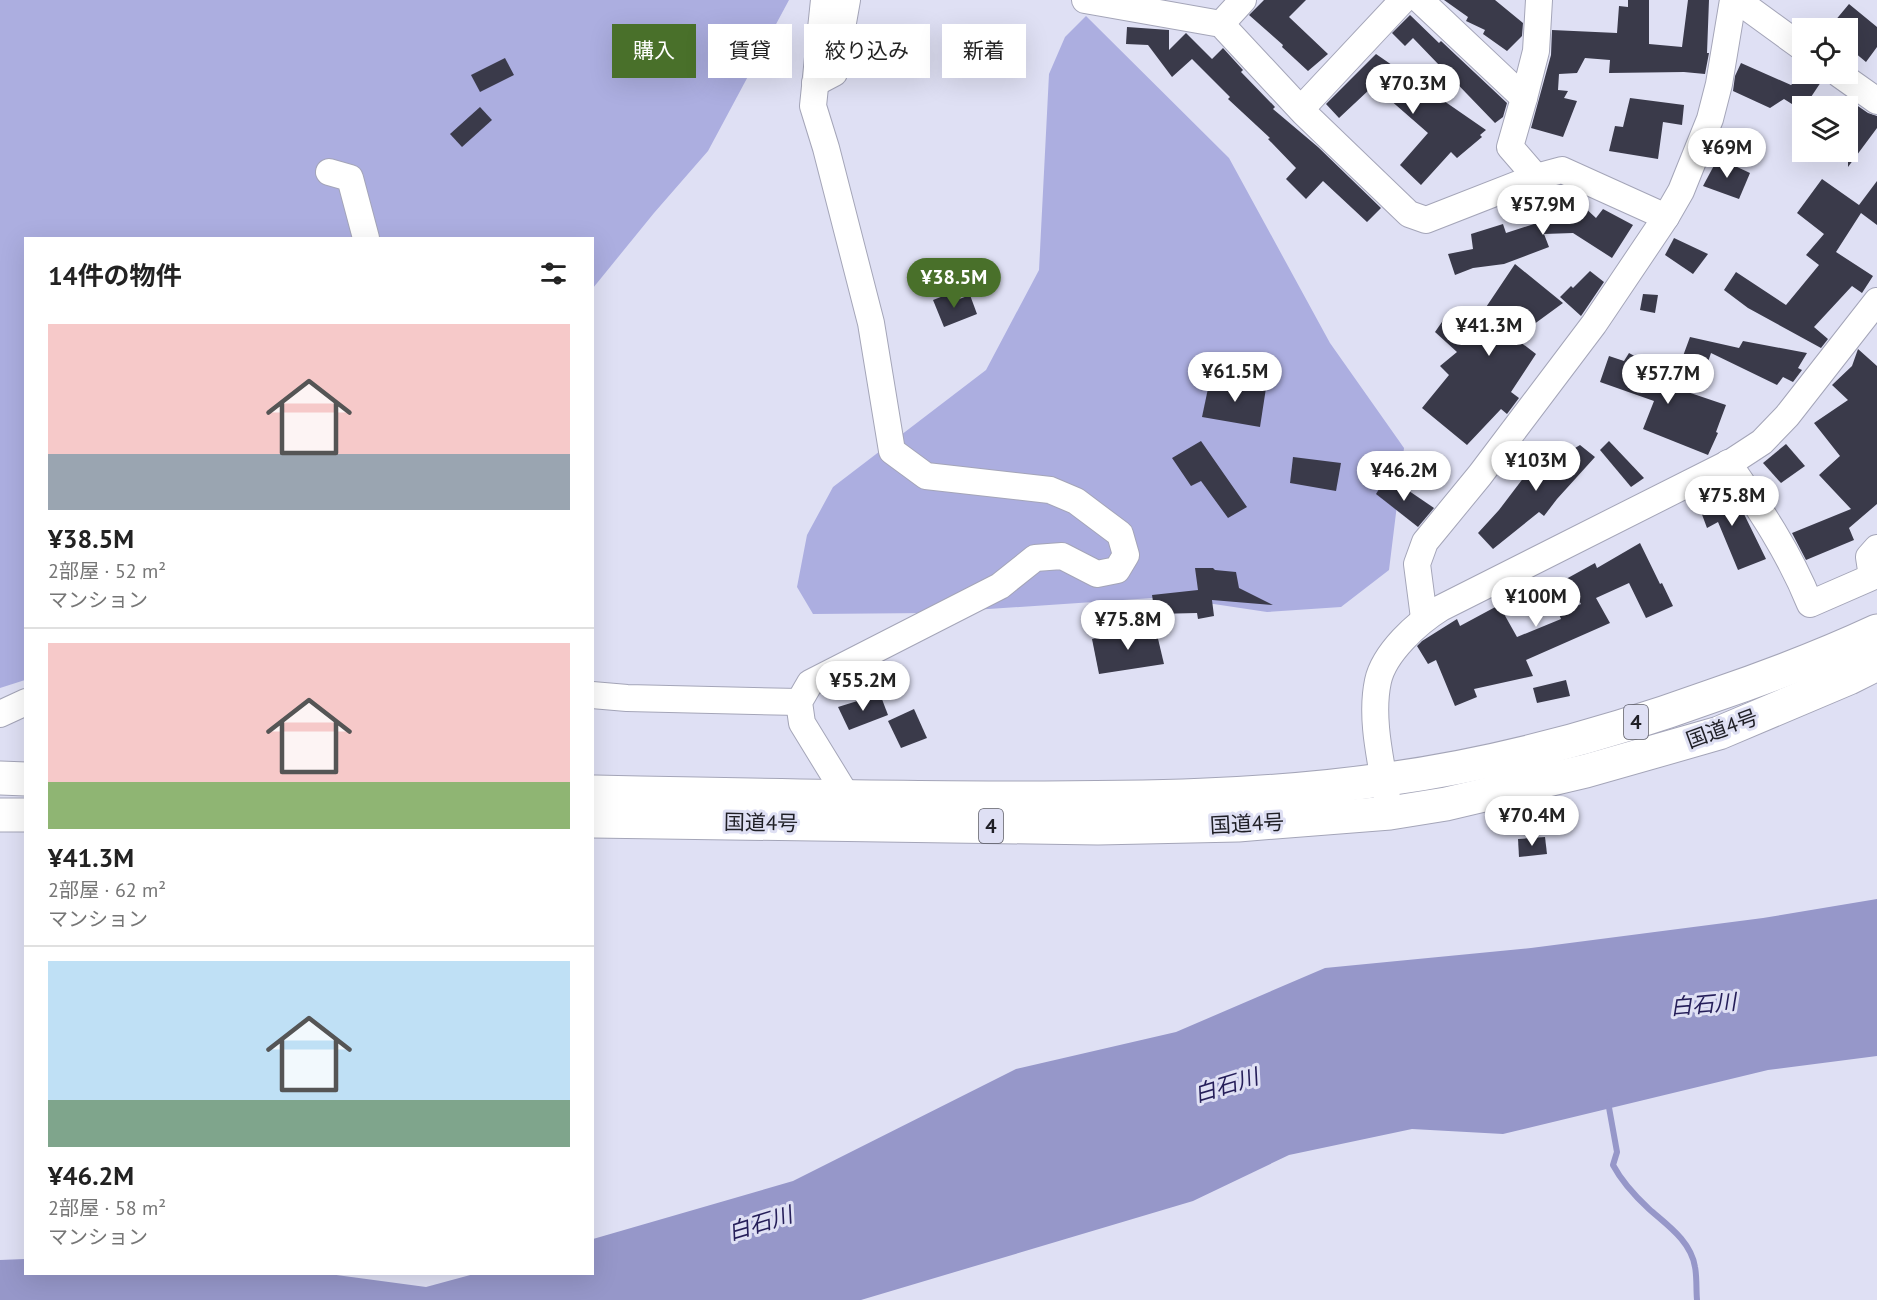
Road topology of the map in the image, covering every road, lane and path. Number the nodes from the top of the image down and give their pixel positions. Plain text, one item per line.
1 (824, 0) edge
2 (847, 0) edge
3 (1085, 0) edge
4 (1243, 0) edge
5 (1403, 0) edge
6 (1420, 0) edge
7 (1539, 0) edge
8 (1735, 0) edge
9 (1221, 24) junction
10 (1792, 40) edge
11 (815, 83) junction
12 (1853, 84) edge
13 (1524, 98) junction
14 (1877, 101) edge
15 (1301, 109) junction
16 (329, 172) dead end
17 (1536, 177) junction
18 (1666, 217) junction
19 (366, 237) edge
20 (1877, 301) edge
21 (1728, 463) junction
22 (1877, 548) edge
23 (1424, 618) junction
24 (1877, 631) edge
25 (1877, 664) edge
26 (594, 695) edge
27 (799, 702) junction
28 (24, 703) edge
29 (0, 714) edge
30 (0, 778) edge
31 (24, 779) edge
32 (1384, 780) junction
33 (594, 792) edge
34 (848, 798) junction
35 (1390, 813) junction
36 (0, 815) edge
37 (24, 815) edge
38 (594, 821) edge

1 - 11 street
2 - 11 street
3 - 9 street
4 - 9 street
5 - 15 street
6 - 13 street
7 - 13 street
8 - 10 street
8 - 18 street
9 - 15 street
11 - 27 street
12 - 14 street
13 - 17 street
15 - 17 street
16 - 19 street
17 - 18 street
18 - 23 street
20 - 21 street
21 - 22 street
21 - 23 street
23 - 32 street
24 - 32 highway, 国道4号 / 4
25 - 35 highway, 国道4号 / 4
26 - 27 street
27 - 34 street
28 - 29 street
30 - 31 highway
32 - 34 highway, 国道4号 / 4
32 - 35 street
33 - 34 highway, 国道4号 / 4
35 - 38 highway, 国道4号 / 4
36 - 37 highway

